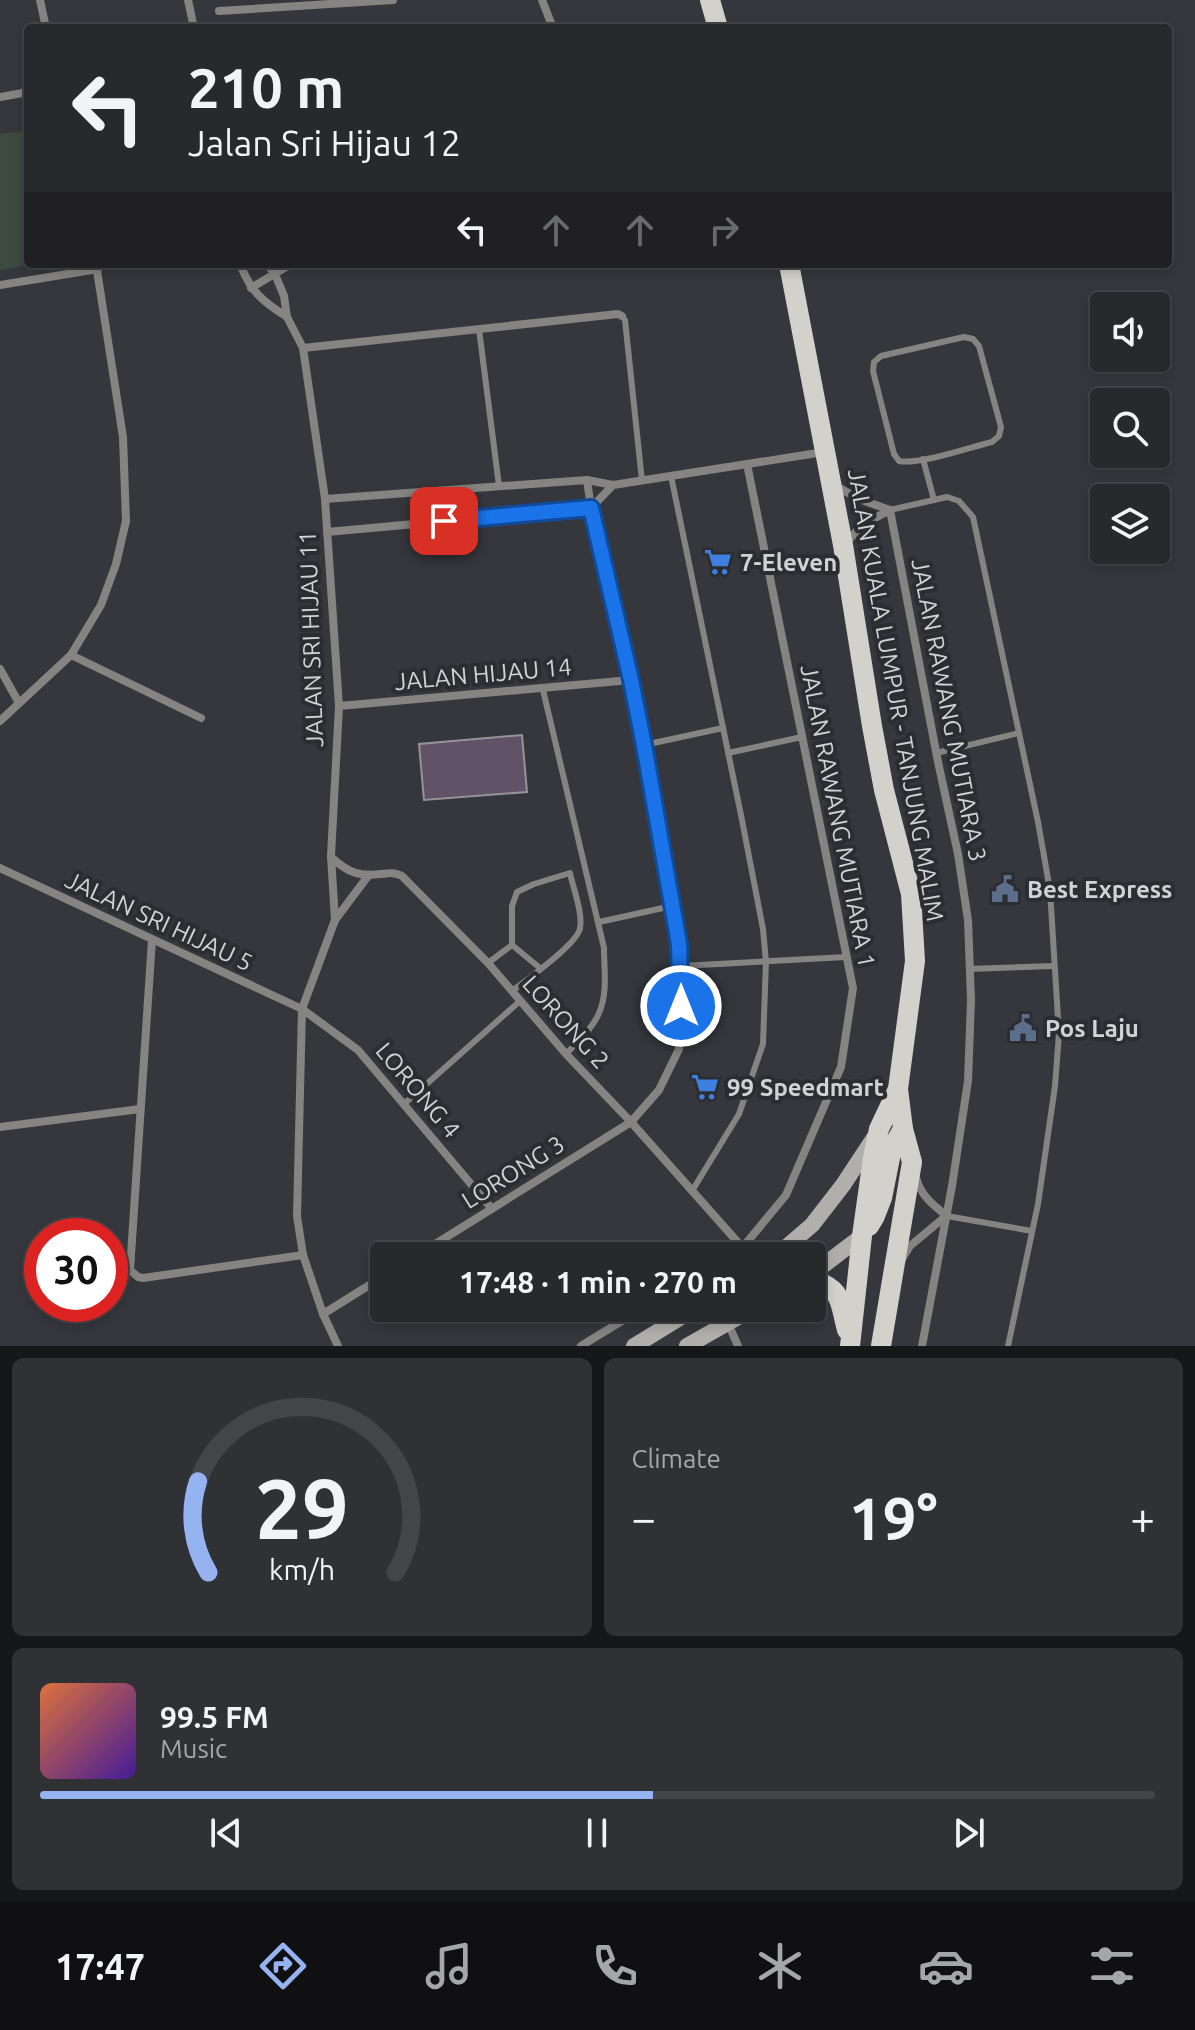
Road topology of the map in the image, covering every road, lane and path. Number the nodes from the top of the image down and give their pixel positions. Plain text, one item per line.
1 (40, 0) edge
2 (188, 0) edge
3 (393, 0) edge
4 (542, 0) edge
5 (710, 0) edge
6 (219, 11) dead end
7 (45, 24) edge
8 (193, 24) edge
9 (552, 24) edge
10 (717, 24) edge
11 (24, 93) edge
12 (0, 97) edge
13 (87, 268) edge
14 (97, 268) edge
15 (242, 268) edge
16 (270, 268) edge
17 (285, 268) edge
18 (790, 268) edge
19 (275, 274) junction
20 (0, 285) edge
21 (251, 288) junction
22 (622, 316) joint
23 (287, 317) junction
24 (479, 329) junction
25 (303, 348) junction
26 (826, 452) junction
27 (923, 459) junction
28 (747, 464) junction
29 (671, 476) junction
30 (587, 480) junction
31 (642, 481) junction
32 (832, 483) junction
33 (613, 485) junction
34 (499, 486) junction
35 (325, 499) junction
36 (934, 500) junction
37 (591, 508) junction
38 (890, 510) junction
39 (327, 532) junction
40 (843, 545) junction
41 (71, 655) junction
42 (0, 669) edge
43 (631, 680) junction
44 (543, 690) junction
45 (19, 703) junction
46 (339, 706) junction
47 (201, 718) dead end
48 (0, 721) edge
49 (723, 728) junction
50 (1019, 733) junction
51 (802, 737) junction
52 (644, 745) junction
53 (728, 753) junction
54 (936, 753) junction
55 (331, 856) junction
56 (0, 868) edge
57 (368, 876) junction
58 (672, 906) junction
59 (335, 920) junction
60 (599, 922) junction
61 (152, 940) junction
62 (512, 945) junction
63 (846, 957) junction
64 (766, 962) junction
65 (488, 963) junction
66 (681, 966) junction
67 (1054, 966) junction
68 (540, 968) junction
69 (969, 969) junction
70 (512, 991) junction
71 (520, 1001) junction
72 (302, 1009) junction
73 (566, 1054) junction
74 (898, 1089) junction
75 (404, 1104) junction
76 (140, 1109) junction
77 (631, 1122) junction
78 (0, 1127) edge
79 (879, 1129) junction
80 (903, 1129) junction
81 (912, 1162) junction
82 (692, 1191) junction
83 (492, 1209) junction
84 (947, 1216) junction
85 (1032, 1231) junction
86 (862, 1236) junction
87 (439, 1242) edge
88 (738, 1242) edge
89 (747, 1242) edge
90 (792, 1242) edge
91 (303, 1255) junction
92 (826, 1265) edge
93 (895, 1271) junction
94 (826, 1283) edge
95 (370, 1285) edge
96 (323, 1314) junction
97 (620, 1322) edge
98 (673, 1322) edge
99 (728, 1323) joint
100 (338, 1346) edge
101 (581, 1346) edge
102 (634, 1346) edge
103 (687, 1346) edge
104 (738, 1346) edge
105 (850, 1346) edge
106 (881, 1346) edge
107 (922, 1346) edge
108 (1008, 1346) edge

1 - 7 street
2 - 8 street
3 - 6 street
4 - 9 street
5 - 10 main road
11 - 12 street
13 - 20 street
14 - 41 street
15 - 21 street
16 - 19 street
17 - 19 street
18 - 26 main road, JALAN KUALA LUMPUR - TANJUNG MALIM
19 - 21 street
19 - 23 street
21 - 23 street
22 - 24 street
22 - 31 lane
23 - 25 street, JALAN SRI HIJAU 11
24 - 25 street
24 - 34 lane
25 - 35 street, JALAN SRI HIJAU 11
26 - 28 street
26 - 32 main road, JALAN KUALA LUMPUR - TANJUNG MALIM
27 - 27 lane
27 - 36 lane
28 - 29 street
28 - 51 street, JALAN RAWANG MUTIARA 1
29 - 31 street
29 - 49 lane
30 - 33 street
30 - 34 street
30 - 37 street, LORONG 3
31 - 33 street
32 - 38 street
32 - 40 main road, JALAN KUALA LUMPUR - TANJUNG MALIM
33 - 37 street
34 - 35 street
35 - 39 street, JALAN SRI HIJAU 11
36 - 38 lane
36 - 50 lane
37 - 39 street
37 - 43 street, LORONG 3
38 - 40 street
38 - 54 street, JALAN RAWANG MUTIARA 3
39 - 46 street, JALAN SRI HIJAU 11
40 - 74 main road, JALAN KUALA LUMPUR - TANJUNG MALIM
41 - 45 street
41 - 47 street
42 - 45 street
43 - 44 street, JALAN HIJAU 14
43 - 52 street, LORONG 3
44 - 46 street, JALAN HIJAU 14
44 - 60 lane
45 - 48 street
46 - 55 street, JALAN SRI HIJAU 11
49 - 52 lane
49 - 53 lane
50 - 54 lane
50 - 67 lane
51 - 53 lane
51 - 63 street, JALAN RAWANG MUTIARA 1
52 - 58 street, LORONG 3
53 - 64 lane
54 - 69 street, JALAN RAWANG MUTIARA 3
55 - 57 street, LORONG 2
55 - 59 street, JALAN SRI HIJAU 11
56 - 61 street, JALAN SRI HIJAU 5
57 - 59 street, JALAN SRI HIJAU 11
57 - 65 street, LORONG 2
58 - 60 lane
58 - 66 street, LORONG 3
59 - 72 street, JALAN SRI HIJAU 11
60 - 73 lane
61 - 72 street, JALAN SRI HIJAU 5
61 - 76 street
62 - 65 lane
62 - 68 lane
62 - 68 lane
63 - 64 lane
63 - 89 street, JALAN RAWANG MUTIARA 1
64 - 66 lane
64 - 82 lane
65 - 70 street, LORONG 2
66 - 77 street, LORONG 3
67 - 69 lane
67 - 85 lane
68 - 70 lane
69 - 84 street, JALAN RAWANG MUTIARA 3
70 - 71 street, LORONG 2
71 - 73 street, LORONG 2
71 - 75 lane
72 - 75 street, LORONG 4
72 - 91 street, JALAN SRI HIJAU 11
73 - 77 street, LORONG 2
74 - 79 main road
74 - 80 main road
75 - 83 street, LORONG 4
76 - 78 street
76 - 91 street
77 - 82 street, LORONG 2
77 - 83 street, LORONG 3
79 - 86 main road
79 - 90 street
80 - 81 main road
80 - 86 main road
81 - 84 street
81 - 93 main road
82 - 88 street, LORONG 2
83 - 87 street, LORONG 3
84 - 85 lane
84 - 93 street
84 - 107 street, JALAN RAWANG MUTIARA 3
85 - 108 lane
86 - 92 street
86 - 105 main road
91 - 96 street, JALAN SRI HIJAU 11
93 - 106 main road
94 - 105 main road
95 - 96 street
96 - 100 street, JALAN SRI HIJAU 11
97 - 101 street
98 - 102 street
99 - 103 street
99 - 104 street

